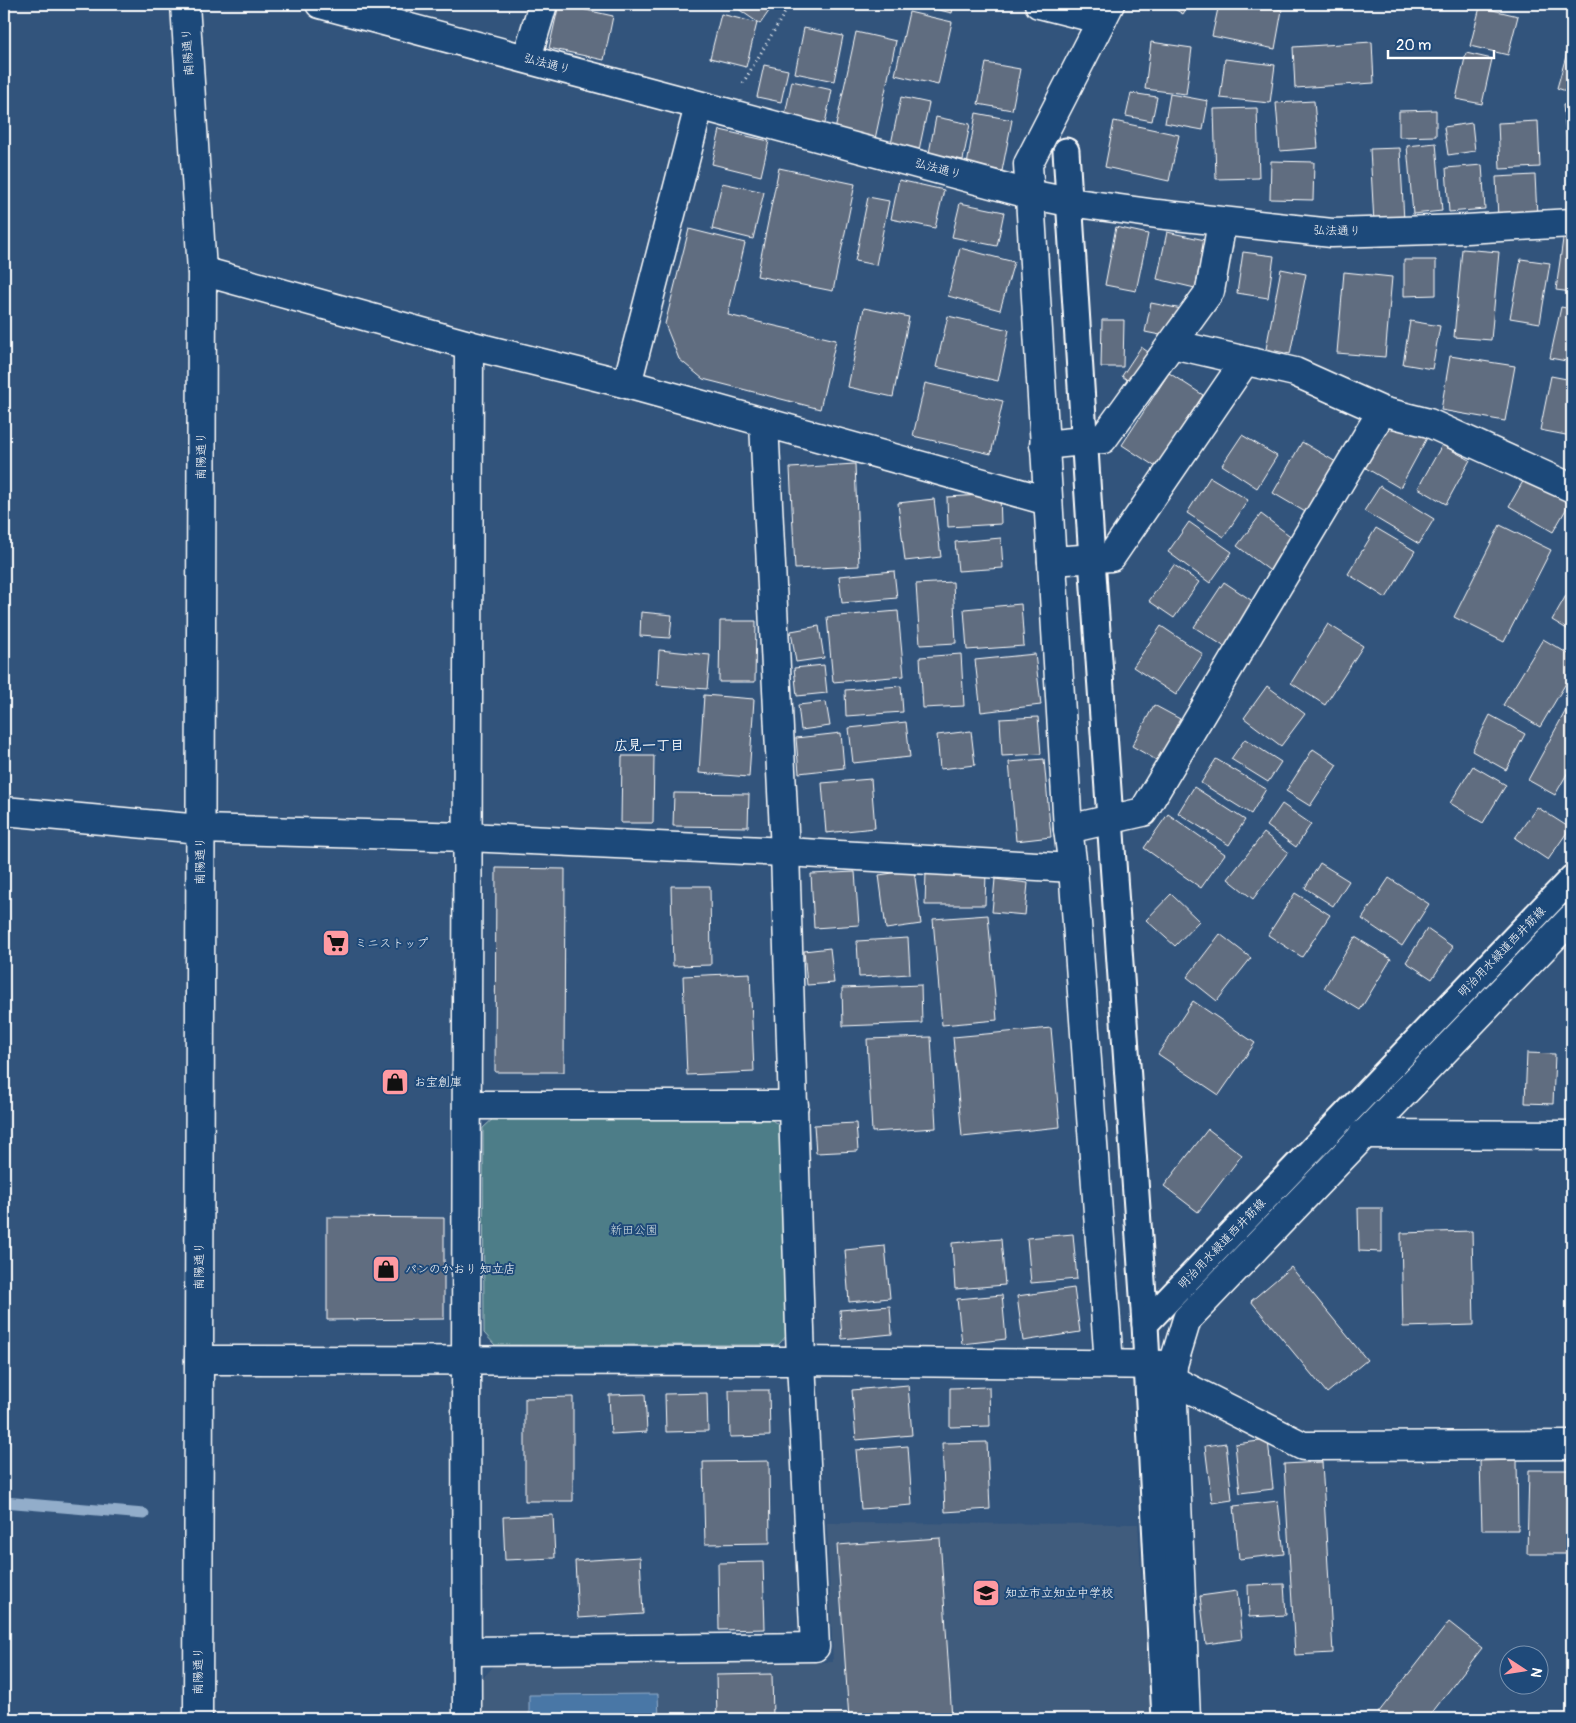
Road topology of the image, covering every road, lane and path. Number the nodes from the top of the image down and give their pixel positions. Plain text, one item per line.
1 (185, 4) edge
2 (320, 4) edge
3 (543, 4) edge
4 (790, 4) edge
5 (1039, 4) edge
6 (1106, 12) edge
7 (527, 58) junction
8 (699, 106) junction
9 (726, 114) junction
10 (1066, 151) dead end
11 (1029, 194) junction
12 (1069, 202) junction
13 (1222, 222) junction
14 (1572, 223) edge
15 (202, 271) junction
16 (1172, 344) junction
17 (469, 346) junction
18 (1245, 361) junction
19 (628, 384) junction
20 (1382, 411) junction
21 (764, 423) junction
22 (1085, 441) junction
23 (1044, 445) junction
24 (1572, 488) edge
25 (1048, 501) junction
26 (1092, 559) junction
27 (1052, 561) junction
28 (4, 811) edge
29 (1111, 819) junction
30 (200, 829) junction
31 (1068, 830) junction
32 (467, 837) junction
33 (785, 852) junction
34 (1073, 868) junction
35 (1572, 878) edge
36 (1572, 918) edge
37 (468, 1105) junction
38 (794, 1105) junction
39 (1364, 1134) junction
40 (1572, 1135) edge
41 (1145, 1324) junction
42 (199, 1360) junction
43 (466, 1360) junction
44 (801, 1361) junction
45 (1109, 1364) junction
46 (1164, 1370) junction
47 (1572, 1445) edge
48 (467, 1651) junction
49 (198, 1719) edge
50 (467, 1719) edge
51 (1165, 1719) edge
52 (1186, 1719) edge

1 - 15 street, 南陽通り
2 - 7 street, 弘法通り
3 - 7 street
4 - 9 path
5 - 6 street
6 - 11 street
7 - 8 street, 弘法通り
8 - 9 street, 弘法通り
8 - 19 street
9 - 11 street, 弘法通り
10 - 12 street
11 - 12 street, 弘法通り
11 - 23 street
12 - 13 street, 弘法通り
12 - 22 street
13 - 14 street, 弘法通り
13 - 16 street
15 - 17 street
15 - 30 street, 南陽通り
16 - 18 street
16 - 22 street
17 - 19 street
17 - 32 street
18 - 20 street
18 - 26 street
19 - 21 street
20 - 24 street
20 - 29 street
21 - 25 street
21 - 33 street
22 - 23 street
22 - 26 street
23 - 25 street
25 - 27 street
26 - 27 street
26 - 29 street
27 - 31 street
28 - 30 street
29 - 31 street
29 - 41 street
30 - 32 street
30 - 42 street, 南陽通り
31 - 34 street
32 - 33 street
32 - 37 street
33 - 34 street
33 - 38 street
34 - 45 street
35 - 41 street, 明治用水緑道西井筋線
36 - 39 street
37 - 38 street
37 - 43 street
38 - 44 street
39 - 40 street
39 - 46 street
41 - 46 street
42 - 43 street
42 - 49 street, 南陽通り
43 - 44 street
43 - 48 street
44 - 45 street
44 - 48 street
45 - 46 street
46 - 47 street
46 - 51 street
46 - 52 street
48 - 50 street

